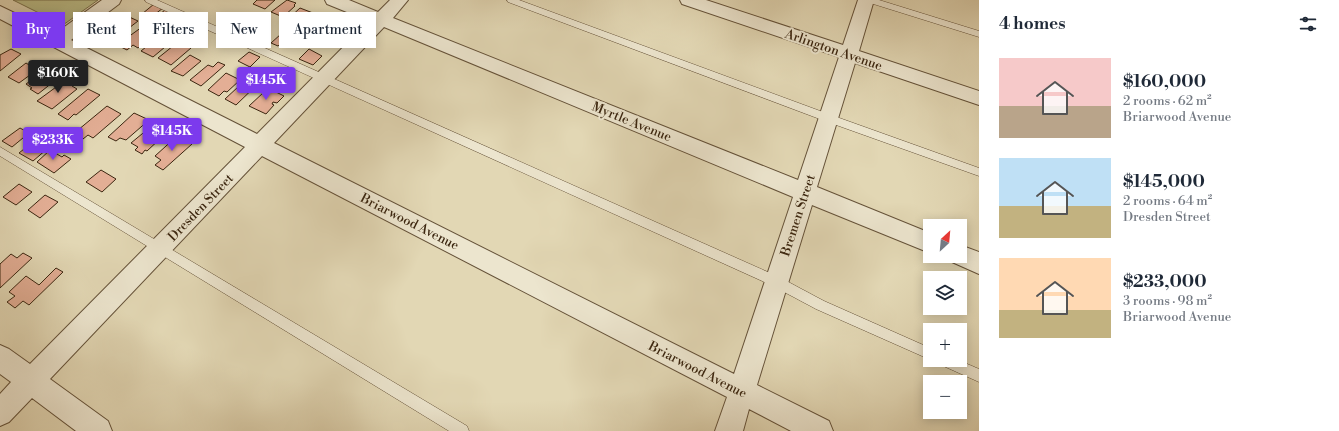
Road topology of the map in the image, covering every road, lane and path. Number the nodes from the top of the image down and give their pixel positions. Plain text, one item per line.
1 (113, 0) edge
2 (149, 0) edge
3 (400, 0) edge
4 (511, 0) edge
5 (688, 0) edge
6 (866, 0) edge
7 (870, 0) edge
8 (338, 1) edge
9 (0, 12) edge
10 (12, 18) edge
11 (381, 20) junction
12 (979, 34) edge
13 (65, 35) edge
14 (65, 47) edge
15 (849, 54) junction
16 (325, 78) junction
17 (979, 98) edge
18 (828, 118) junction
19 (261, 145) junction
20 (0, 151) edge
21 (979, 172) edge
22 (805, 191) junction
23 (923, 240) edge
24 (160, 248) junction
25 (967, 258) edge
26 (979, 262) edge
27 (776, 281) junction
28 (923, 351) edge
29 (0, 358) edge
30 (959, 367) edge
31 (979, 376) edge
32 (31, 381) junction
33 (741, 391) junction
34 (0, 414) edge
35 (98, 431) edge
36 (462, 431) edge
37 (729, 431) edge
38 (819, 431) edge

1 - 13 street
2 - 16 lane
3 - 11 street, Dresden Street
4 - 18 lane
5 - 15 street, Arlington Avenue
6 - 15 street, Bremen Street
7 - 12 lane
8 - 11 street, Myrtle Avenue
9 - 10 street, Briarwood Avenue
11 - 16 street, Dresden Street
11 - 22 street, Myrtle Avenue
14 - 19 street, Briarwood Avenue
15 - 17 street, Arlington Avenue
15 - 18 street, Bremen Street
16 - 19 street, Dresden Street
16 - 27 lane
18 - 21 lane
18 - 22 street, Bremen Street
19 - 24 street, Dresden Street
19 - 33 street, Briarwood Avenue
20 - 24 lane
22 - 23 street, Myrtle Avenue
22 - 27 street, Bremen Street
24 - 32 street, Dresden Street
24 - 36 lane
25 - 26 street
27 - 28 lane
27 - 33 street, Bremen Street
29 - 32 street
30 - 31 lane
32 - 34 street, Dresden Street
32 - 35 street
33 - 37 street, Bremen Street
33 - 38 street, Briarwood Avenue

